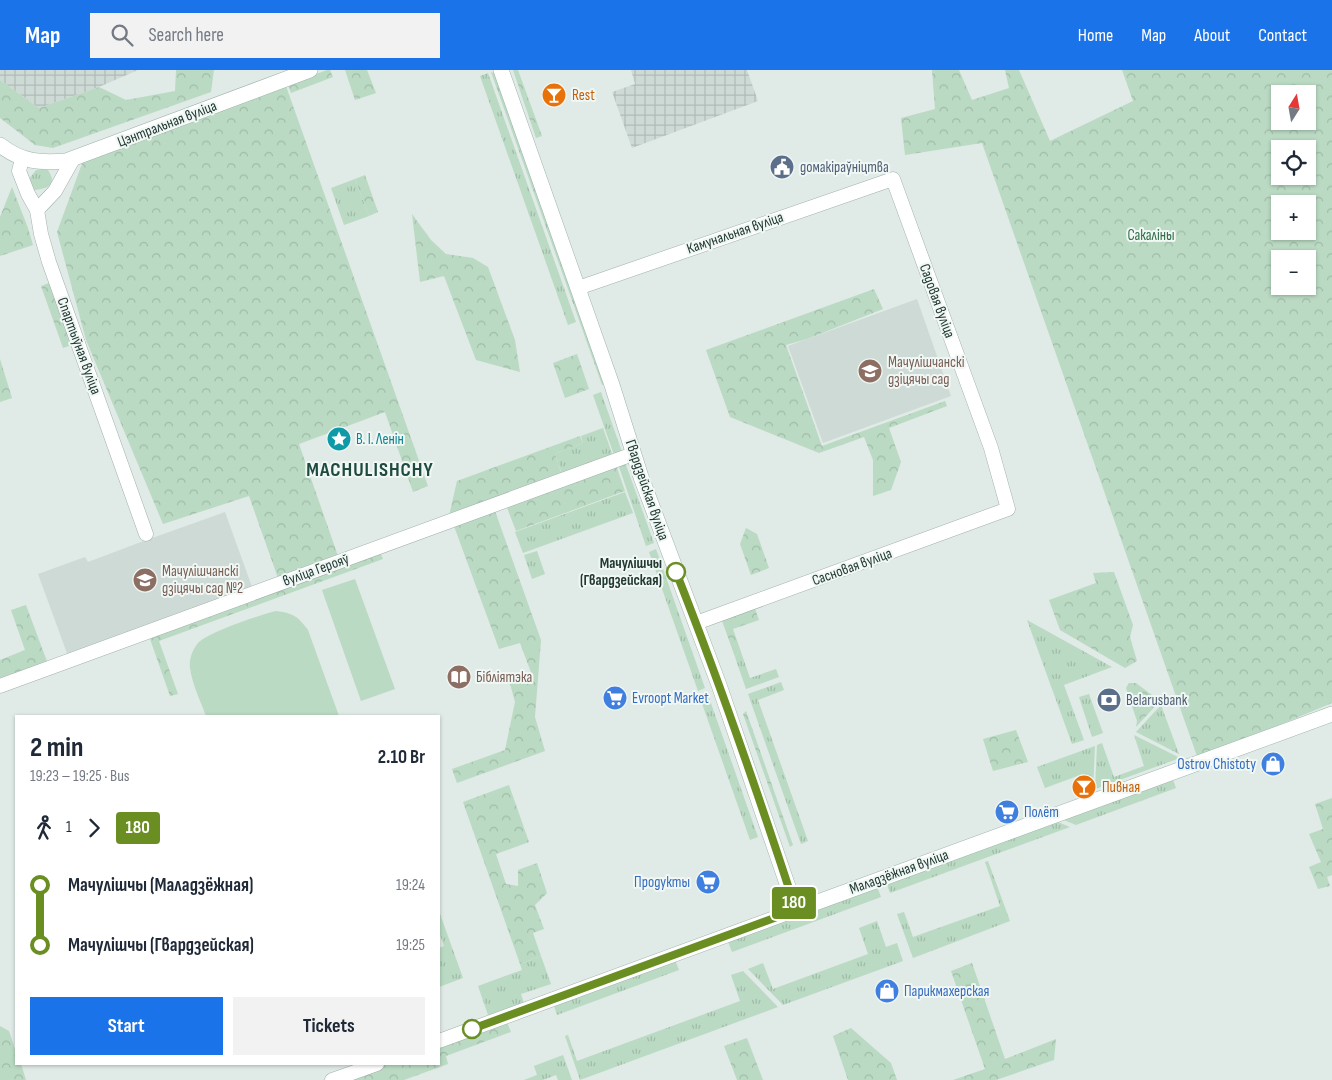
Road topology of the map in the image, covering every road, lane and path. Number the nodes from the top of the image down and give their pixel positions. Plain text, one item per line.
1 (310, 70) edge
2 (501, 70) edge
3 (0, 145) edge
4 (22, 159) junction
5 (73, 159) junction
6 (893, 179) joint
7 (37, 210) junction
8 (578, 288) junction
9 (633, 454) junction
10 (1008, 509) joint
11 (146, 534) dead end
12 (696, 623) junction
13 (0, 686) edge
14 (1332, 714) edge
15 (796, 910) junction
16 (440, 1041) edge
17 (374, 1065) edge
18 (332, 1080) edge

1 - 5 street, Цэнтральная вуліца
2 - 8 street, Гвардзейская вуліца
3 - 4 street
4 - 5 street, Цэнтральная вуліца
4 - 7 street, Спартыўная вуліца
5 - 7 street
6 - 8 street, Камунальная вуліца
6 - 10 street, Садовая вуліца
7 - 11 street, Спартыўная вуліца
8 - 9 street, Гвардзейская вуліца
9 - 12 street, Гвардзейская вуліца
9 - 13 street, вуліца Герояў
10 - 12 street, Сасновая вуліца
12 - 15 street, Гвардзейская вуліца
14 - 15 street, Маладзёжная вуліца
15 - 16 street, Маладзёжная вуліца
17 - 18 street

